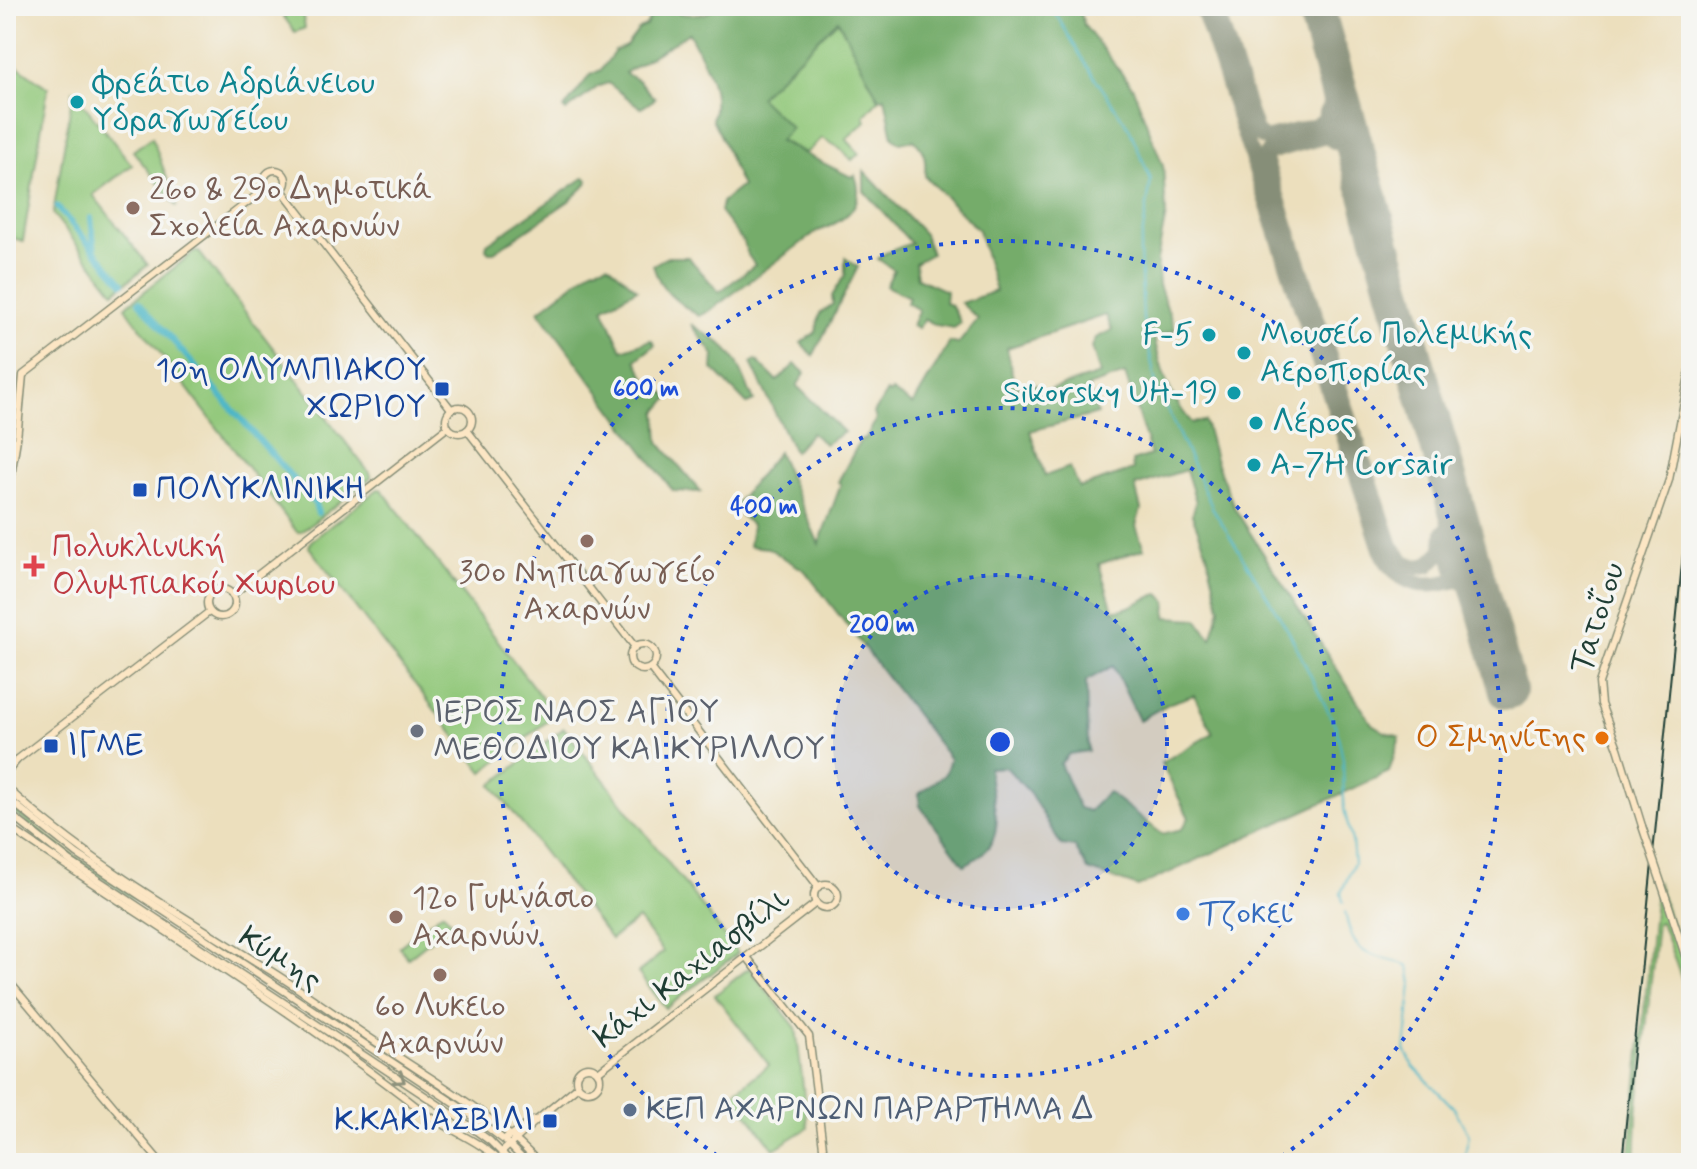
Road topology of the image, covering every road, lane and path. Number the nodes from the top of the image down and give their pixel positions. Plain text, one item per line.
1 (266, 188) junction
2 (282, 190) junction
3 (1691, 365) edge
4 (451, 409) junction
5 (448, 427) junction
6 (467, 430) junction
7 (6, 506) edge
8 (232, 595) junction
9 (209, 612) junction
10 (635, 647) junction
11 (650, 668) junction
12 (18, 759) junction
13 (6, 765) edge
14 (6, 773) edge
15 (6, 787) edge
16 (6, 797) edge
17 (6, 811) edge
18 (6, 825) edge
19 (818, 886) junction
20 (816, 903) junction
21 (747, 957) junction
22 (1691, 974) edge
23 (6, 978) edge
24 (598, 1072) junction
25 (578, 1086) junction
26 (510, 1140) junction
27 (500, 1150) junction
28 (161, 1163) edge
29 (502, 1163) edge
30 (512, 1163) edge
31 (527, 1163) edge
32 (539, 1163) edge
33 (825, 1163) edge

1 - 2 street
1 - 2 street
1 - 7 street
2 - 4 street
3 - 22 street, Τατοΐου, bridge
4 - 5 street
4 - 6 street
5 - 6 street
5 - 8 street
6 - 10 street
8 - 9 street
8 - 9 street
9 - 12 street
10 - 11 street
10 - 11 street
11 - 19 street
12 - 13 street
12 - 14 street
15 - 26 street
16 - 26 street, Κύμης
17 -> 27 street, Κύμης
18 - 29 street
19 - 20 street
19 - 20 street
20 - 21 street, Κάχι Καχιασβίλι
21 - 24 street, Κάχι Καχιασβίλι
21 - 33 street
23 - 28 street
24 - 25 street
24 - 25 street
25 - 26 street, Κάχι Καχιασβίλι
26 - 27 street, Κάχι Καχιασβίλι
26 - 31 street, Κύμης
26 - 32 street
27 - 30 street, Κύμης

